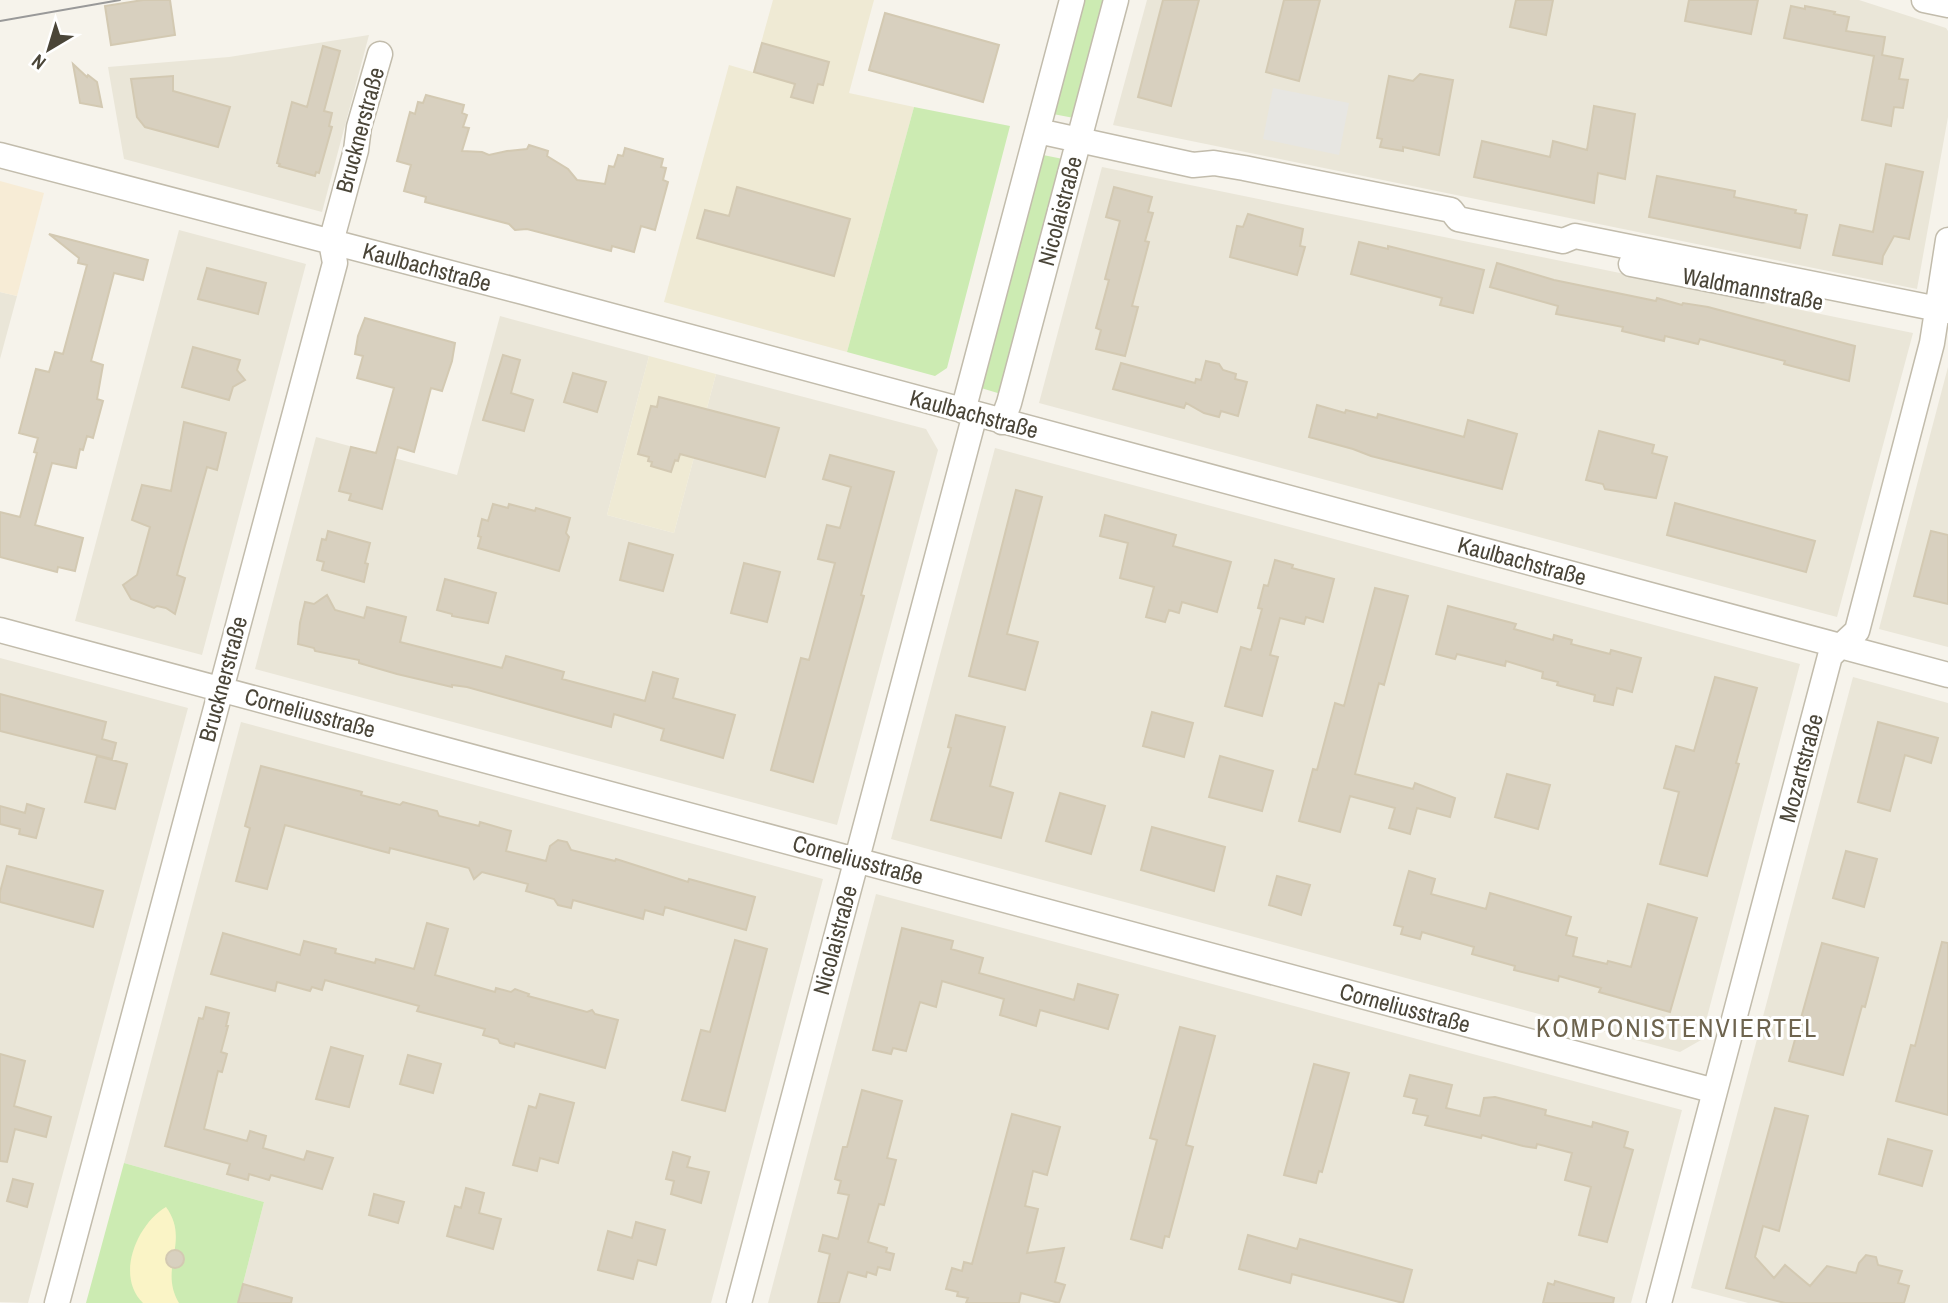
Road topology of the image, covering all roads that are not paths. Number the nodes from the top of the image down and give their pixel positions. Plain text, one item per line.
1 (1072, 0) edge
2 (1116, 0) edge
3 (1924, 0) edge
4 (1948, 5) edge
5 (380, 54) dead end
6 (1038, 131) junction
7 (1078, 141) junction
8 (0, 155) edge
9 (1948, 240) edge
10 (331, 242) junction
11 (1942, 318) edge
12 (969, 413) junction
13 (1002, 422) junction
14 (0, 630) edge
15 (1841, 646) junction
16 (1948, 675) edge
17 (220, 689) junction
18 (856, 860) junction
19 (1715, 1091) junction
20 (57, 1303) edge
21 (739, 1303) edge
22 (1659, 1303) edge

1 - 6 street, Nicolaistraße
2 - 7 street, Nicolaistraße
3 - 4 street
5 - 10 street, Brucknerstraße
6 - 7 street, Waldmannstraße
6 - 12 street, Nicolaistraße
7 - 11 street, Waldmannstraße
7 - 13 street, Nicolaistraße
8 - 10 street, Kaulbachstraße
9 - 11 street, Mozartstraße
10 - 12 street, Kaulbachstraße
10 - 17 street, Brucknerstraße
11 - 15 street, Mozartstraße
12 - 13 street, Kaulbachstraße
12 - 18 street, Nicolaistraße
13 - 15 street, Kaulbachstraße
14 - 17 street, Corneliusstraße
15 - 16 street, Kaulbachstraße
15 - 19 street, Mozartstraße
17 - 18 street, Corneliusstraße
17 - 20 street, Brucknerstraße
18 - 19 street, Corneliusstraße
18 - 21 street, Nicolaistraße
19 - 22 street, Mozartstraße

